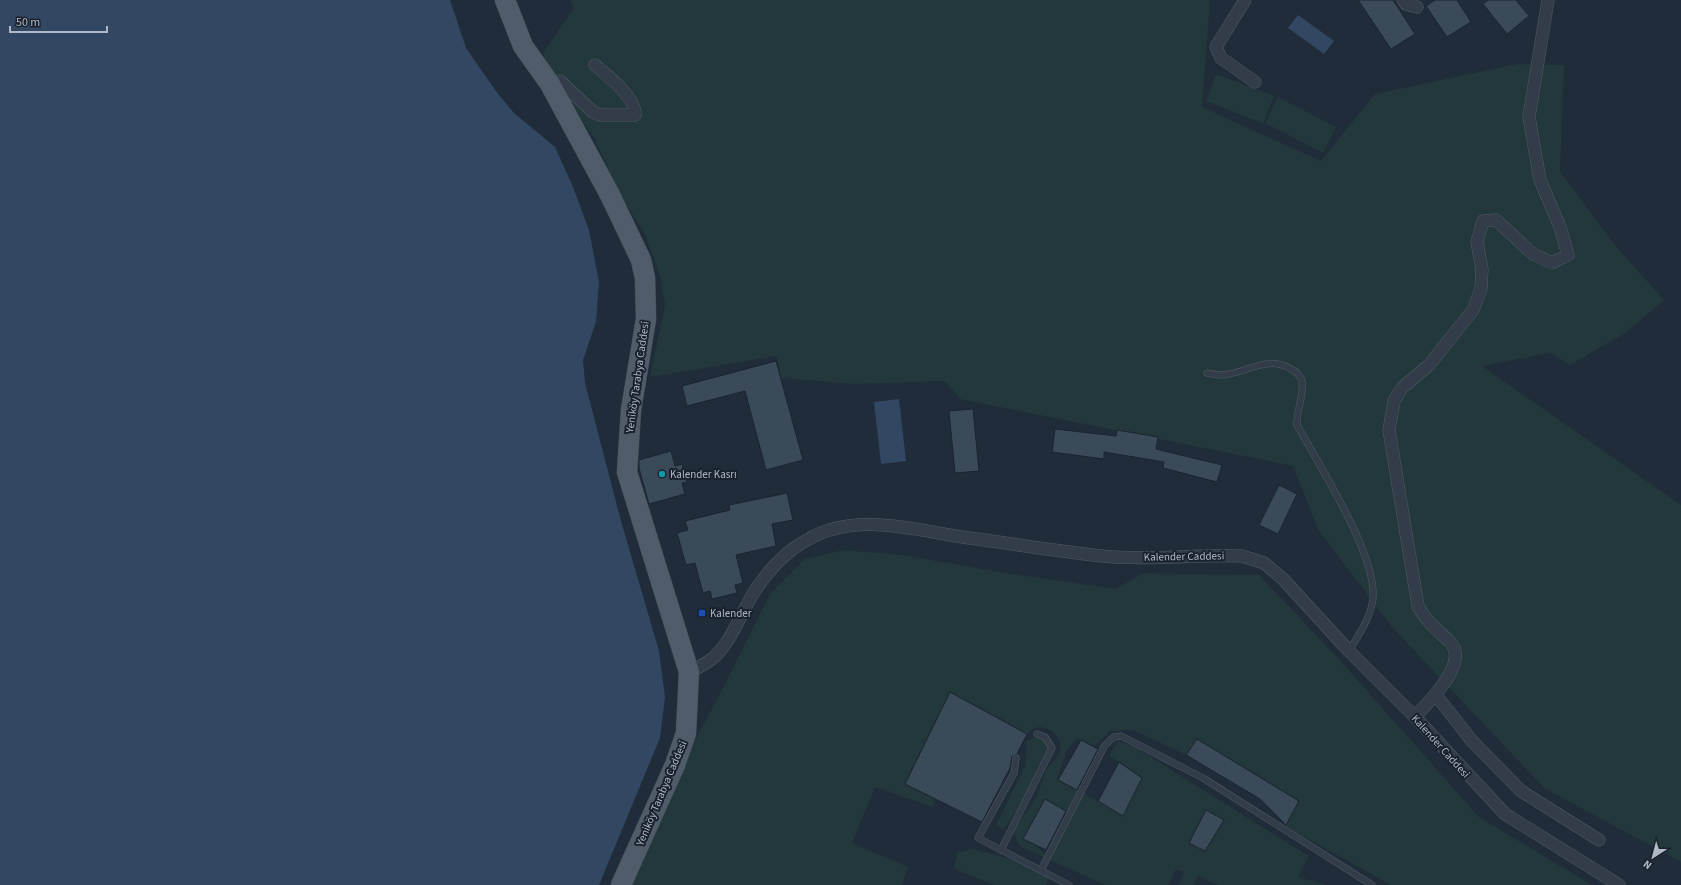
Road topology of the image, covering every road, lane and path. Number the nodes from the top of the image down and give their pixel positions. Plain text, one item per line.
1 (505, 0) edge
2 (1245, 0) edge
3 (1403, 0) edge
4 (1548, 0) edge
5 (1417, 7) dead end
6 (595, 64) dead end
7 (1255, 82) dead end
8 (550, 84) junction
9 (1207, 373) dead end
10 (1349, 651) junction
11 (689, 672) junction
12 (1435, 694) junction
13 (1415, 717) junction
14 (1037, 734) dead end
15 (1016, 758) dead end
16 (1599, 840) dead end
17 (1001, 850) junction
18 (1041, 870) junction
19 (621, 885) edge
20 (1069, 885) edge
21 (1372, 885) edge
22 (1619, 885) edge

1 - 8 main road, Yeniköy Tarabya Caddesi
2 - 7 street
3 - 5 street
4 - 12 street
6 - 8 street
8 - 11 main road, Yeniköy Tarabya Caddesi
9 - 10 lane
10 - 11 street, Kalender Caddesi
10 - 13 street, Kalender Caddesi
11 - 19 main road, Yeniköy Tarabya Caddesi
12 - 13 street
12 - 16 street
13 - 22 street, Kalender Caddesi
14 - 17 lane
15 - 17 lane
17 - 18 lane
18 - 20 lane
18 - 21 lane

